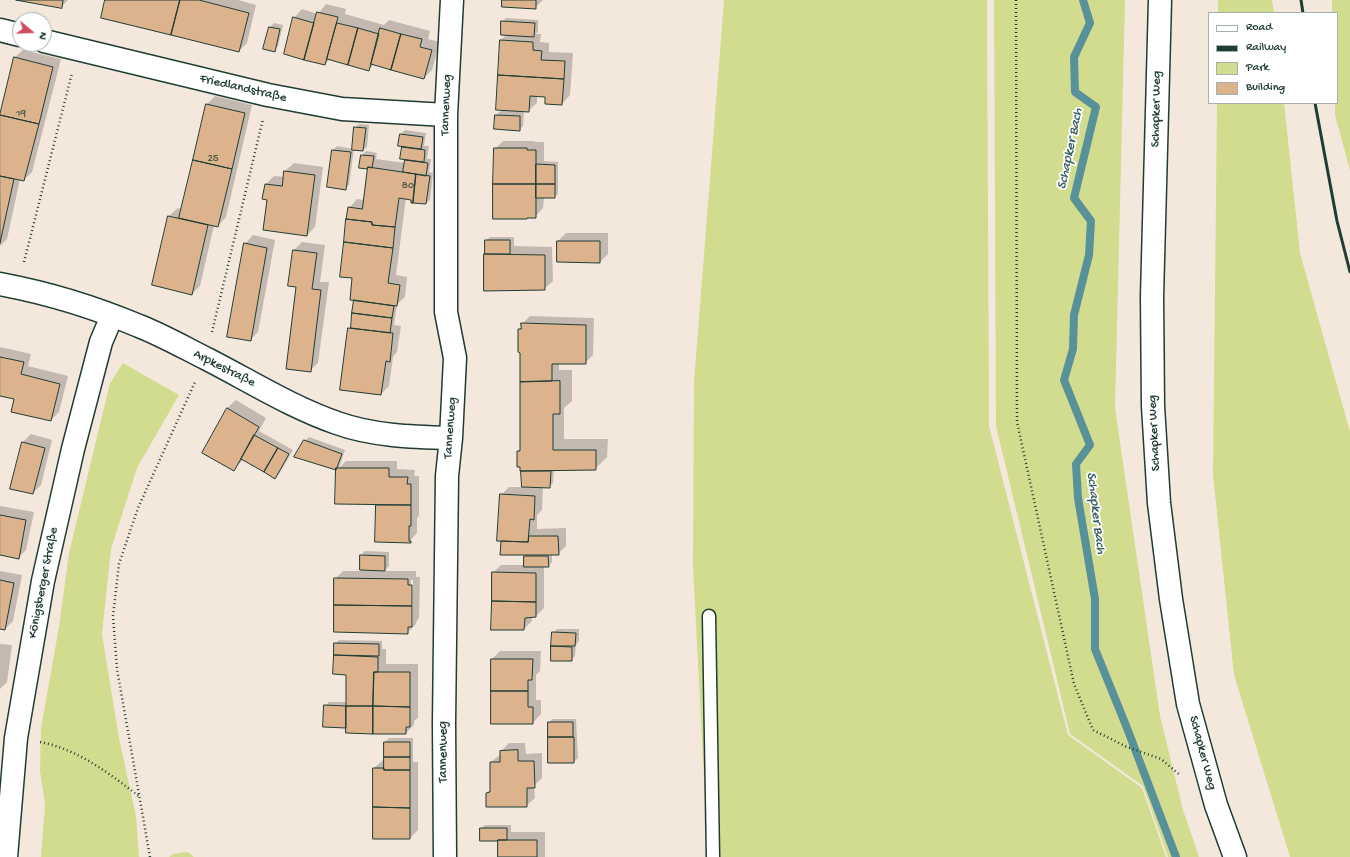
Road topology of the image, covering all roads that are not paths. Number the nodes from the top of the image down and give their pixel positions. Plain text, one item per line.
1 (452, 0) edge
2 (1160, 0) edge
3 (0, 30) edge
4 (12, 33) edge
5 (52, 43) edge
6 (446, 115) junction
7 (9, 286) edge
8 (112, 316) junction
9 (451, 438) junction
10 (709, 616) dead end
11 (6, 857) edge
12 (445, 857) edge
13 (713, 857) edge
14 (1235, 857) edge

1 - 6 street, Tannenweg
2 - 14 street, Schapker Weg
3 - 4 street
5 - 6 street, Friedlandstraße
6 - 9 street, Tannenweg
7 - 8 street, Arpkestraße
8 - 9 street, Arpkestraße
8 - 11 street, Königsberger Straße
9 - 12 street, Tannenweg
10 - 13 lane

